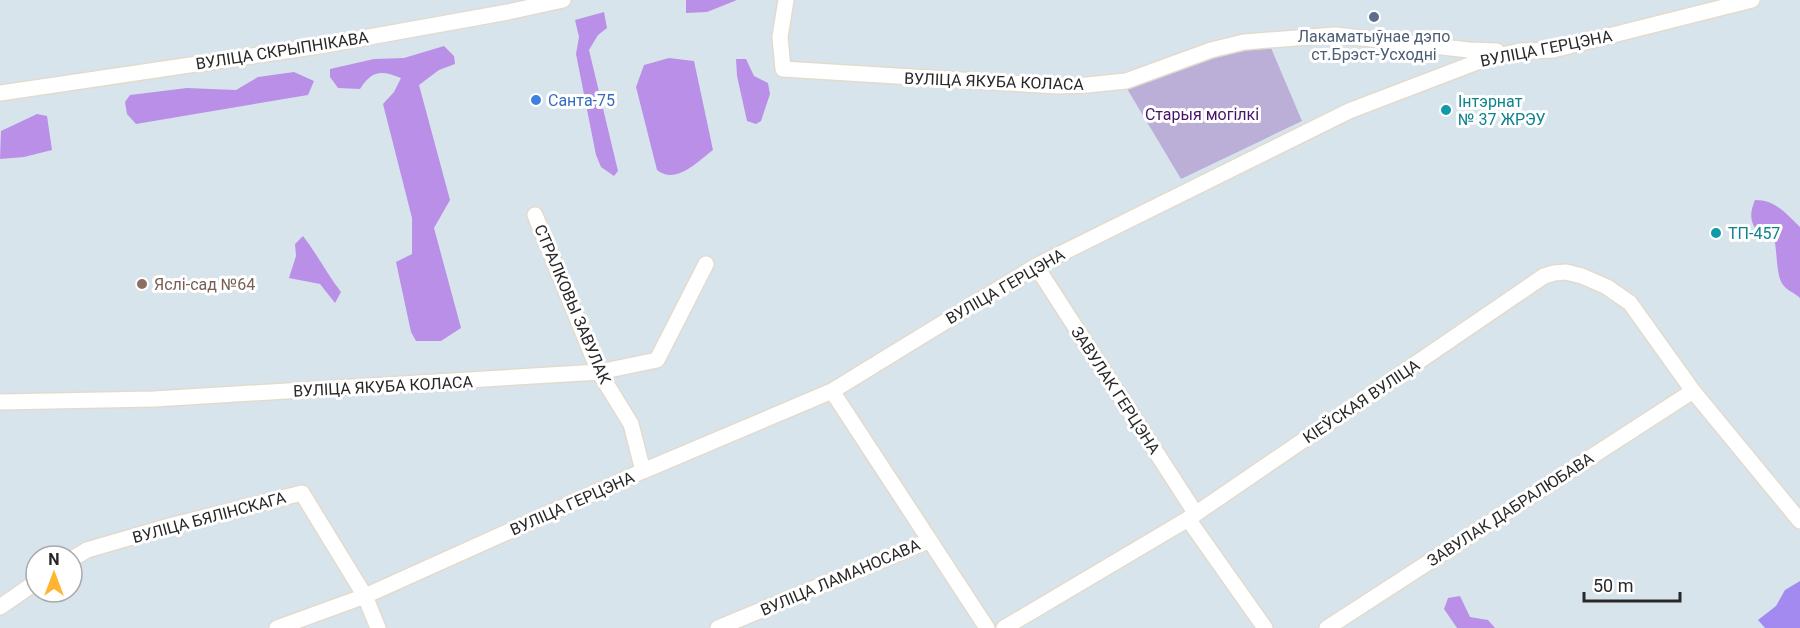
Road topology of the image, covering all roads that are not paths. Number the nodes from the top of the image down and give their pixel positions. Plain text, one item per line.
1 (563, 0) edge
2 (786, 0) edge
3 (1752, 0) edge
4 (1520, 51) junction
5 (0, 93) edge
6 (535, 215) dead end
7 (706, 264) dead end
8 (1036, 266) junction
9 (599, 372) junction
10 (832, 391) junction
11 (1693, 391) junction
12 (0, 402) edge
13 (643, 471) junction
14 (1192, 517) junction
15 (1800, 521) edge
16 (928, 541) junction
17 (84, 552) edge
18 (24, 590) edge
19 (365, 596) junction
20 (0, 607) edge
21 (277, 628) edge
22 (378, 628) edge
23 (718, 628) edge
24 (987, 628) edge
25 (1004, 628) edge
26 (1265, 628) edge
27 (1327, 628) edge

1 - 5 street, ВУЛІЦА СКРЫПНІКАВА
2 - 4 street, ВУЛІЦА ЯКУБА КОЛАСА
3 - 4 street, ВУЛІЦА ГЕРЦЭНА
4 - 8 street, ВУЛІЦА ГЕРЦЭНА
6 - 9 street, СТРАЛКОВЫ ЗАВУЛАК
7 - 9 street, ВУЛІЦА ЯКУБА КОЛАСА
8 - 10 street, ВУЛІЦА ГЕРЦЭНА
8 - 14 street, ЗАВУЛАК ГЕРЦЭНА
9 - 12 street, ВУЛІЦА ЯКУБА КОЛАСА
9 - 13 street, СТРАЛКОВЫ ЗАВУЛАК
10 - 13 street, ВУЛІЦА ГЕРЦЭНА
10 - 16 street
11 - 14 street, КІЕЎСКАЯ ВУЛІЦА
11 - 15 street, КІЕЎСКАЯ ВУЛІЦА
11 - 27 street, ЗАВУЛАК ДАБРАЛЮБАВА
13 - 19 street, ВУЛІЦА ГЕРЦЭНА
14 - 25 street, КІЕЎСКАЯ ВУЛІЦА
14 - 26 street, ЗАВУЛАК ГЕРЦЭНА
16 - 23 street, ВУЛІЦА ЛАМАНОСАВА
16 - 24 street
17 - 19 street, ВУЛІЦА БЯЛІНСКАГА
18 - 20 street
19 - 21 street, ВУЛІЦА ГЕРЦЭНА
19 - 22 street, ВУЛІЦА БЯЛІНСКАГА

